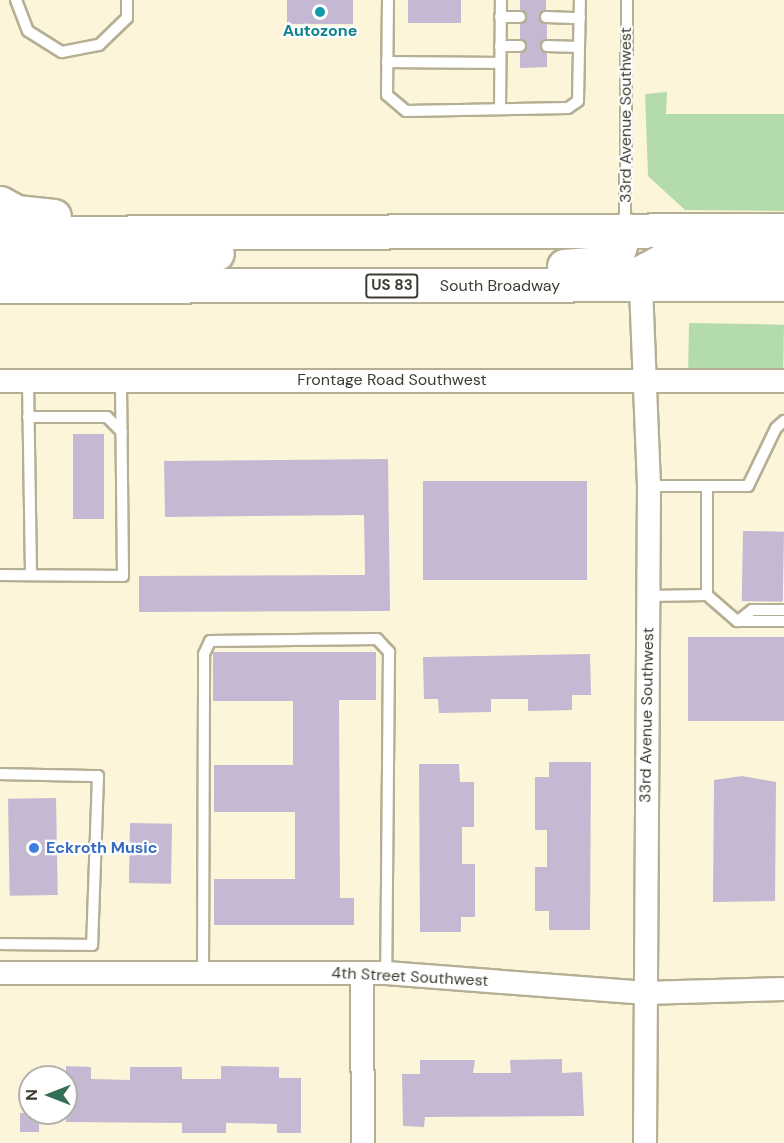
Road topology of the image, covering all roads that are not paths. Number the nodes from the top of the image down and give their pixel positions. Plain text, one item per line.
1 (16, 0) edge
2 (127, 0) edge
3 (388, 0) edge
4 (501, 0) edge
5 (580, 0) edge
6 (627, 0) edge
7 (501, 17) junction
8 (520, 17) dead end
9 (546, 17) dead end
10 (580, 18) junction
11 (501, 46) junction
12 (520, 46) dead end
13 (547, 46) dead end
14 (579, 47) junction
15 (387, 62) junction
16 (501, 63) junction
17 (500, 109) junction
18 (0, 203) edge
19 (625, 229) junction
20 (784, 230) edge
21 (373, 231) junction
22 (161, 232) junction
23 (0, 233) edge
24 (784, 262) edge
25 (0, 263) edge
26 (149, 284) junction
27 (784, 284) edge
28 (0, 286) edge
29 (641, 287) junction
30 (121, 379) junction
31 (0, 381) edge
32 (648, 381) junction
33 (784, 381) edge
34 (28, 382) junction
35 (28, 417) junction
36 (784, 422) edge
37 (122, 432) junction
38 (649, 486) junction
39 (707, 486) junction
40 (0, 575) edge
41 (31, 575) junction
42 (707, 595) junction
43 (648, 596) junction
44 (784, 610) edge
45 (737, 621) junction
46 (784, 621) edge
47 (0, 774) edge
48 (0, 944) edge
49 (0, 973) edge
50 (203, 973) junction
51 (362, 973) junction
52 (386, 973) junction
53 (784, 989) edge
54 (643, 993) junction
55 (363, 1143) edge
56 (645, 1143) edge

1 - 2 lane
3 - 15 lane
4 - 7 lane
5 - 10 lane
6 - 19 lane, 33rd Avenue Southwest
7 - 8 lane
7 - 11 lane
9 - 10 lane
10 - 14 lane
11 - 12 lane
11 - 16 lane
13 - 14 lane
14 - 17 lane
15 - 16 lane
15 - 17 lane
16 - 17 lane
18 - 22 highway
19 - 20 highway
19 - 21 highway
19 - 26 highway
21 - 22 highway
21 - 25 highway
22 - 23 highway
24 - 29 highway
26 - 28 highway, South Broadway / US 83
26 - 29 highway, South Broadway / US 83
27 - 29 highway, South Broadway / US 83
29 - 32 street, 33rd Avenue Southwest
30 - 32 street, Frontage Road Southwest
30 - 34 street, Frontage Road Southwest
30 - 37 lane
31 - 34 street, Frontage Road Southwest
32 - 33 street, Frontage Road Southwest
32 - 38 street, 33rd Avenue Southwest
34 - 35 lane
35 - 37 lane
35 - 41 lane
36 - 39 lane
37 - 41 lane
38 - 39 lane
38 - 43 street, 33rd Avenue Southwest
39 - 42 lane
40 - 41 lane
42 - 43 lane
42 - 45 lane
43 - 54 street, 33rd Avenue Southwest
44 - 45 lane
45 - 46 lane
47 - 48 lane
49 - 50 street, 4th Street Southwest
50 - 51 street, 4th Street Southwest
50 - 52 lane
51 - 52 street, 4th Street Southwest
51 - 55 street
52 - 54 street, 4th Street Southwest
53 - 54 street, 4th Street Southwest
54 - 56 street, 33rd Avenue Southwest

